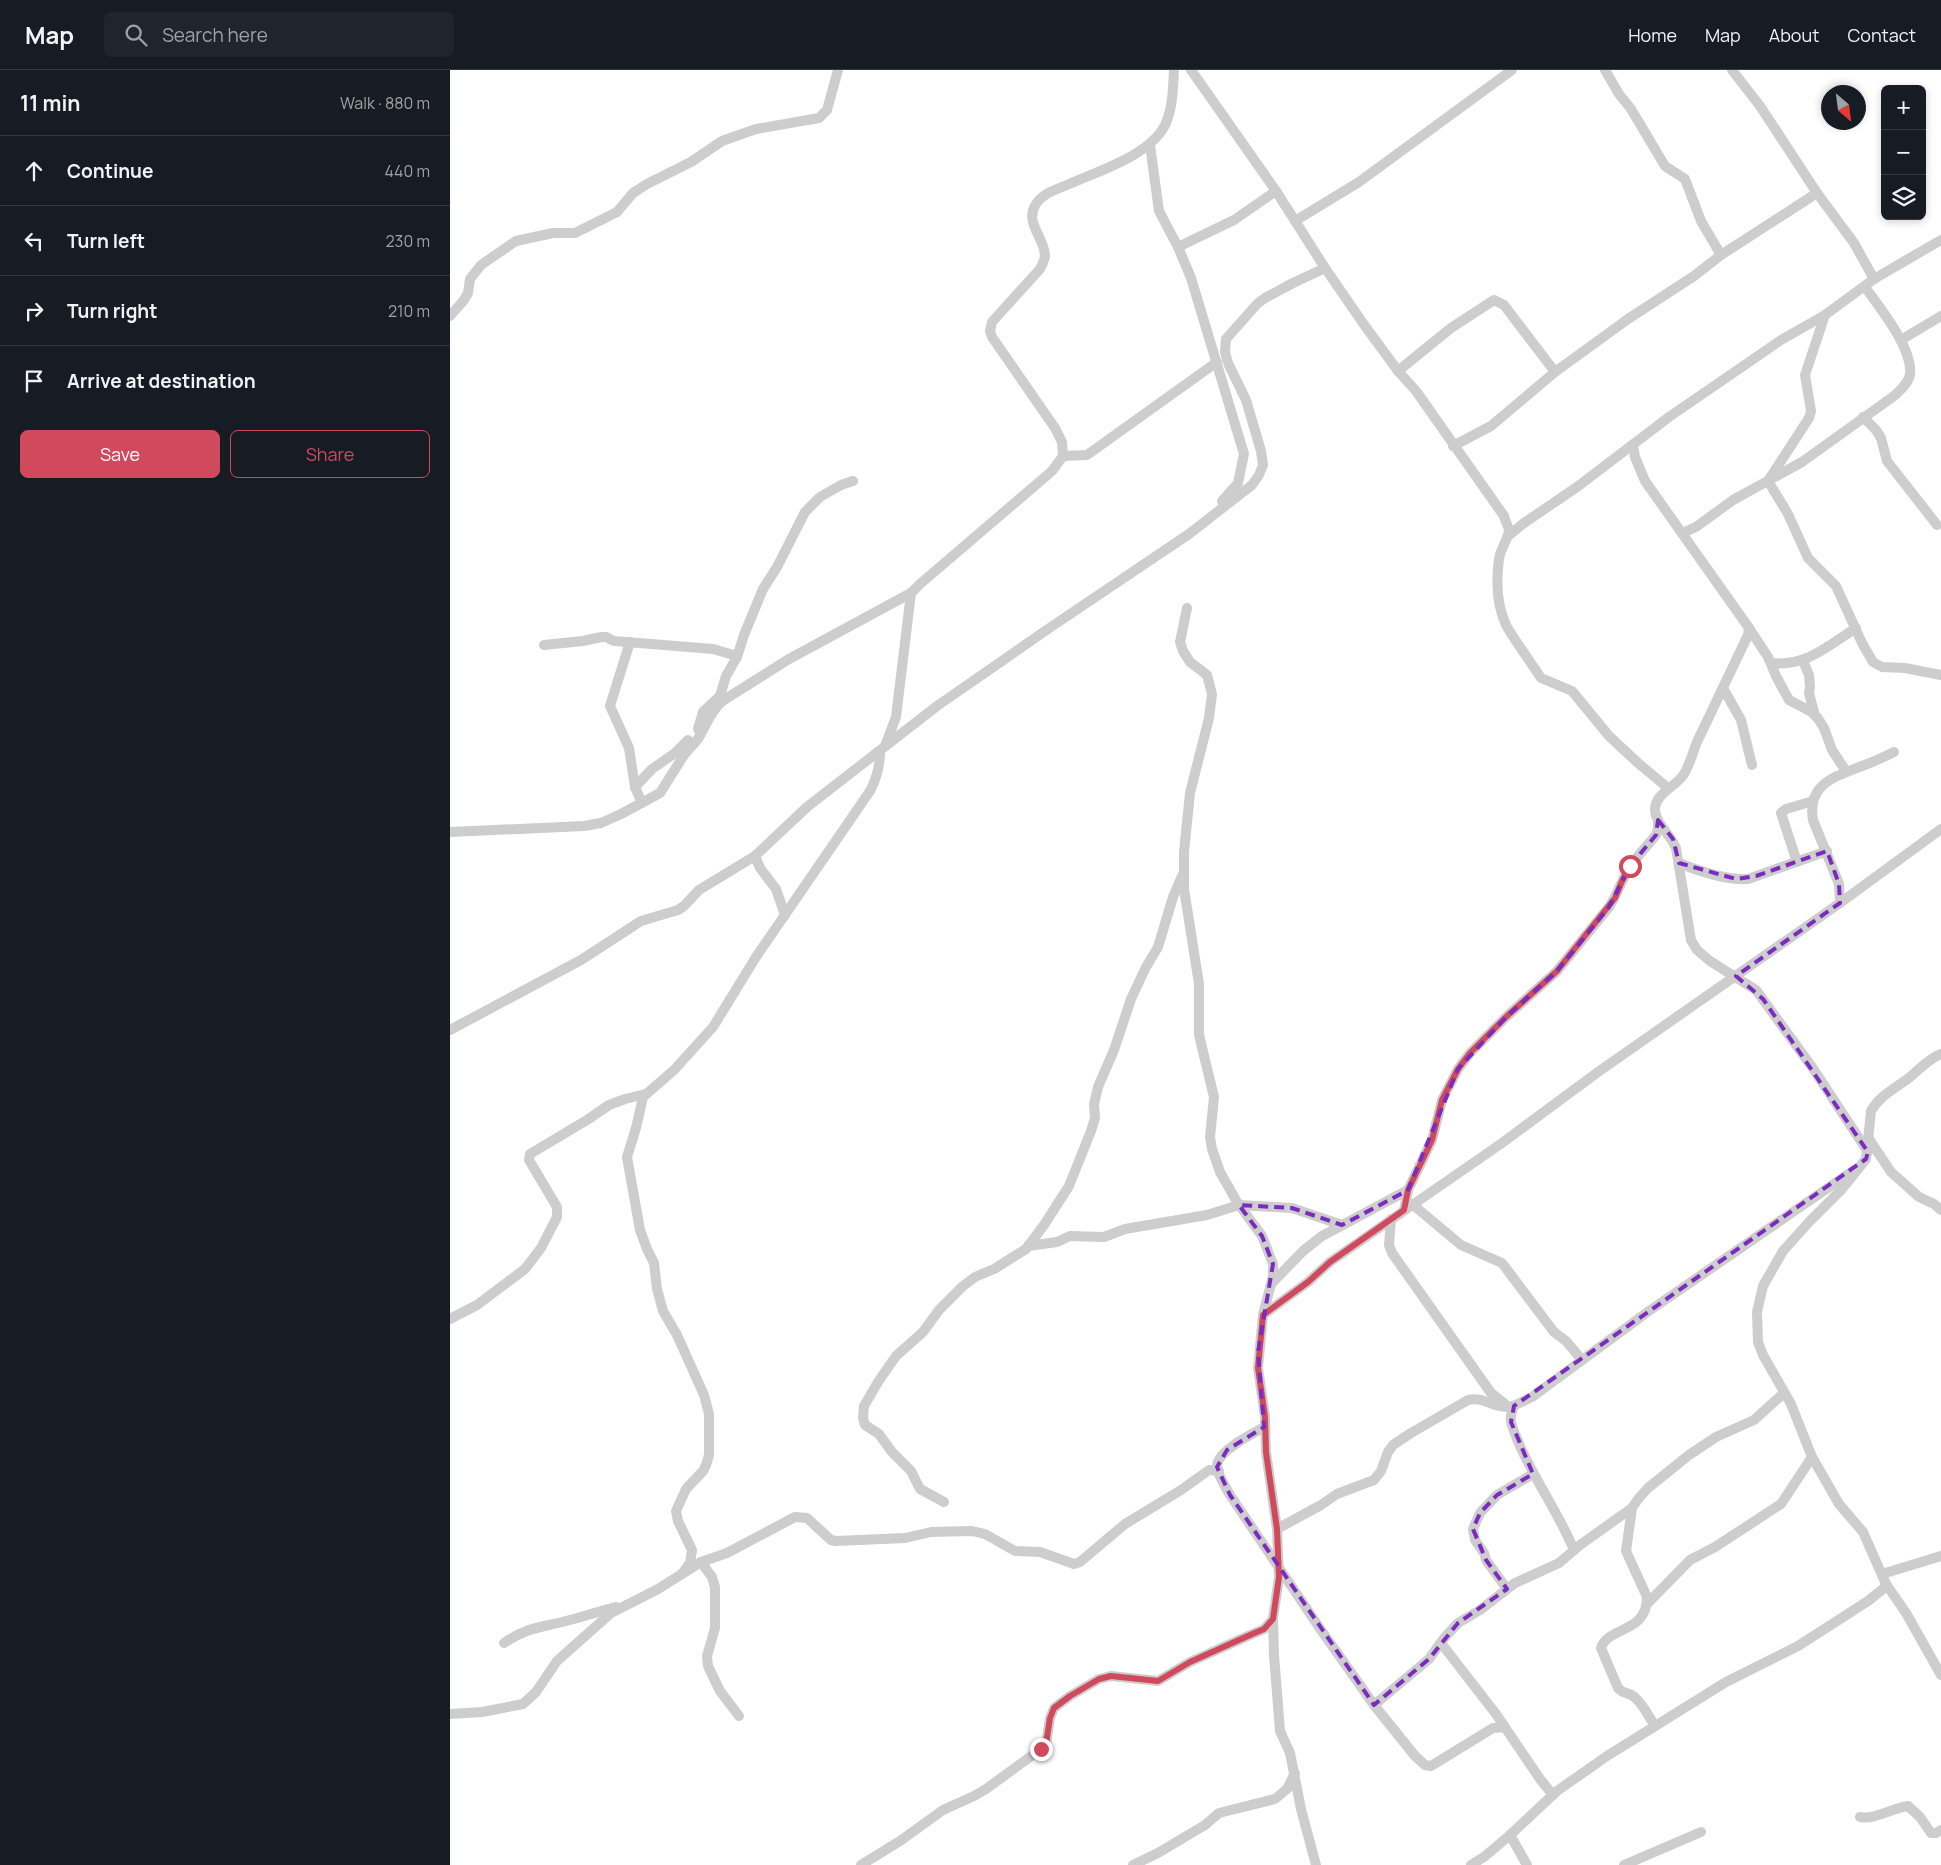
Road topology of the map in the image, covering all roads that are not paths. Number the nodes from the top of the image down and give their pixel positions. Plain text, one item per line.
1 (838, 70) edge
2 (1174, 70) edge
3 (1192, 70) edge
4 (1512, 70) edge
5 (1605, 70) edge
6 (1732, 70) edge
7 (1150, 145) junction
8 (1276, 191) junction
9 (1817, 193) junction
10 (1295, 221) junction
11 (1941, 240) edge
12 (1178, 247) junction
13 (1721, 255) junction
14 (1325, 268) junction
15 (1874, 280) junction
16 (1865, 287) junction
17 (1825, 315) junction
18 (450, 316) edge
19 (1941, 316) edge
20 (1901, 340) junction
21 (1217, 362) junction
22 (1398, 371) junction
23 (1555, 372) junction
24 (1863, 417) junction
25 (1633, 445) junction
26 (1454, 446) junction
27 (1063, 456) junction
28 (853, 481) dead end
29 (1768, 481) junction
30 (1504, 516) junction
31 (1524, 523) junction
32 (1937, 525) dead end
33 (1682, 533) junction
34 (1189, 534) junction
35 (1508, 536) junction
36 (912, 593) junction
37 (1187, 608) dead end
38 (1748, 628) junction
39 (1856, 628) junction
40 (630, 642) junction
41 (544, 645) dead end
42 (737, 656) junction
43 (1803, 660) junction
44 (1771, 663) junction
45 (1941, 675) edge
46 (1723, 688) junction
47 (1815, 716) junction
48 (882, 750) junction
49 (1894, 752) dead end
50 (1752, 765) dead end
51 (1846, 771) junction
52 (635, 787) junction
53 (1668, 788) junction
54 (1813, 801) junction
55 (642, 803) junction
56 (1658, 820) junction
57 (1941, 829) edge
58 (450, 832) edge
59 (1827, 851) junction
60 (754, 856) junction
61 (1797, 862) junction
62 (1679, 863) junction
63 (1182, 875) junction
64 (1840, 903) junction
65 (785, 915) junction
66 (1736, 976) junction
67 (450, 1030) edge
68 (1941, 1054) edge
69 (646, 1094) junction
70 (1869, 1139) junction
71 (1868, 1152) junction
72 (1863, 1164) junction
73 (1408, 1190) junction
74 (1239, 1205) junction
75 (1408, 1207) junction
76 (1941, 1210) edge
77 (1391, 1219) junction
78 (1342, 1225) junction
79 (1028, 1246) junction
80 (1271, 1284) junction
81 (1263, 1315) junction
82 (450, 1319) edge
83 (1582, 1360) junction
84 (1784, 1393) junction
85 (1512, 1406) junction
86 (1264, 1427) junction
87 (1812, 1457) junction
88 (1218, 1471) junction
89 (1533, 1474) junction
90 (944, 1502) dead end
91 (1632, 1508) junction
92 (1277, 1529) junction
93 (1574, 1550) junction
94 (1941, 1556) edge
95 (701, 1562) junction
96 (1278, 1564) junction
97 (682, 1574) junction
98 (1884, 1579) junction
99 (1507, 1589) junction
100 (629, 1604) junction
101 (1647, 1604) junction
102 (1273, 1619) junction
103 (504, 1642) dead end
104 (1441, 1643) junction
105 (1941, 1675) edge
106 (1374, 1705) junction
107 (450, 1714) edge
108 (739, 1716) dead end
109 (1655, 1726) junction
110 (1504, 1727) junction
111 (1295, 1773) junction
112 (1553, 1795) junction
113 (1860, 1817) dead end
114 (1941, 1830) edge
115 (1701, 1832) dead end
116 (1510, 1835) junction
117 (861, 1865) edge
118 (1134, 1865) edge
119 (1316, 1865) edge
120 (1471, 1865) edge
121 (1527, 1865) edge
122 (1624, 1865) edge

1 - 18 street
2 - 7 street
3 - 8 street
4 - 10 street
5 - 13 street
6 - 9 street
7 - 12 street
7 - 27 street
8 - 10 street
8 - 12 street
9 - 13 street
9 - 15 street
10 - 14 street
11 - 15 street
12 - 21 street
13 - 23 street
14 - 22 street
14 - 34 street
15 - 16 street
16 - 17 street
16 - 20 street
17 - 25 street
17 - 29 street
19 - 20 street
20 - 24 street
21 - 27 street
21 - 34 street
22 - 23 street
22 - 26 street
23 - 26 street
24 - 29 street
24 - 32 street
25 - 31 street
25 - 33 street
26 - 30 street
27 - 36 street
28 - 42 street
29 - 33 street
29 - 39 street
30 - 31 street
30 - 35 street
31 - 35 street
33 - 38 street
34 - 48 street
35 - 53 street
36 - 48 street
36 - 55 street
37 - 63 street
38 - 44 street
38 - 46 street
39 - 43 street
39 - 45 street
40 - 41 street
40 - 42 street
40 - 52 street
42 - 52 street
43 - 44 street
43 - 47 street
44 - 47 street
46 - 50 street
46 - 53 street
47 - 51 street
48 - 60 street
48 - 65 street
49 - 51 street
51 - 54 street
52 - 55 street
53 - 56 street
54 - 59 street
54 - 61 street
55 - 58 street
56 - 62 street
56 - 73 street
57 - 64 street
59 - 61 street
59 - 64 street
60 - 65 street
60 - 67 street
61 - 62 street
62 - 66 street
63 - 74 street
63 - 79 street
64 - 66 street
65 - 69 street
66 - 71 street
66 - 75 street
68 - 70 street
69 - 82 street
69 - 97 street
70 - 71 street
70 - 76 street
71 - 72 street
72 - 83 street
72 - 84 street
73 - 75 street
73 - 78 street
74 - 78 street
74 - 79 street
74 - 80 street
75 - 77 street
75 - 83 street
77 - 81 street
77 - 85 street
78 - 80 street
79 - 90 street
80 - 81 street
81 - 86 street
83 - 85 street
84 - 87 street
84 - 91 street
85 - 89 street
85 - 92 street
86 - 88 street
86 - 92 street
87 - 98 street
87 - 101 street
88 - 95 street
88 - 96 street
89 - 93 street
89 - 99 street
91 - 93 street
91 - 101 street
92 - 96 street
93 - 99 street
94 - 98 street
95 - 97 street
95 - 108 street
96 - 102 street
96 - 106 street
97 - 100 street
98 - 105 street
98 - 109 street
99 - 104 street
100 - 103 street
100 - 107 street
101 - 109 street
102 - 111 street
102 - 117 street
104 - 106 street
104 - 110 street
106 - 110 street
109 - 112 street
110 - 112 street
111 - 118 street
111 - 119 street
112 - 116 street
113 - 114 street
115 - 122 street
116 - 120 street
116 - 121 street

